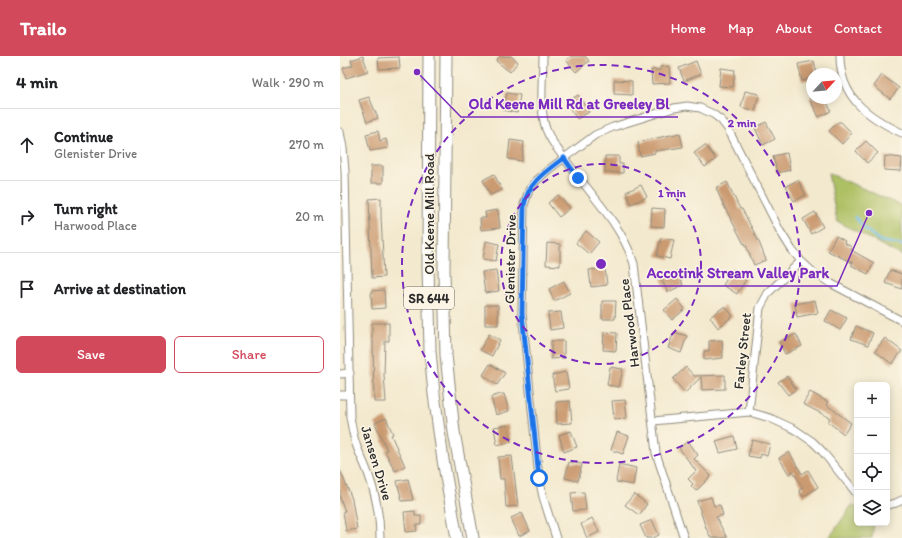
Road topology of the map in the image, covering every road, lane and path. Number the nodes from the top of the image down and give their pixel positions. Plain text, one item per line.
1 (429, 56) edge
2 (446, 56) edge
3 (543, 56) edge
4 (840, 56) edge
5 (340, 132) edge
6 (902, 133) edge
7 (564, 158) junction
8 (801, 261) junction
9 (902, 321) edge
10 (340, 374) edge
11 (350, 374) junction
12 (350, 394) junction
13 (340, 395) edge
14 (749, 412) junction
15 (653, 421) junction
16 (854, 490) edge
17 (902, 500) edge
18 (890, 504) edge
19 (380, 538) edge
20 (457, 538) edge
21 (473, 538) edge
22 (556, 538) edge
23 (684, 538) edge

1 - 20 main road, Old Keene Mill Road / SR 644
2 - 21 main road, Old Keene Mill Road / SR 644
3 - 7 street, Harwood Place
4 - 6 street
5 - 11 street, Jansen Drive
7 - 8 street, Glenister Drive
7 - 15 street, Harwood Place
7 - 22 street, Glenister Drive
8 - 9 street, Glenister Drive
8 - 14 street, Farley Street
10 - 11 street
11 - 12 street, Jansen Drive
12 - 13 street
12 - 19 street, Jansen Drive
14 - 15 street
14 - 16 street
15 - 23 street, Harwood Place
17 - 18 street

